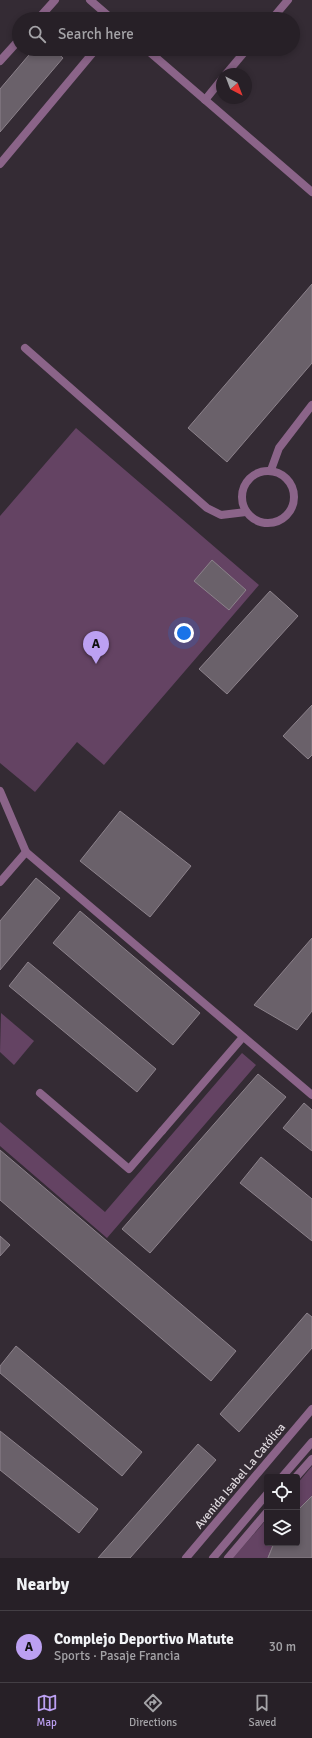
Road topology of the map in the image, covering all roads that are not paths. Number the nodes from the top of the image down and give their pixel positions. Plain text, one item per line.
1 (54, 0) edge
2 (90, 0) edge
3 (288, 0) edge
4 (44, 12) edge
5 (104, 12) edge
6 (278, 12) edge
7 (12, 48) edge
8 (90, 56) edge
9 (154, 56) edge
10 (241, 56) edge
11 (0, 61) edge
12 (231, 68) edge
13 (216, 86) edge
14 (205, 100) junction
15 (0, 164) edge
16 (312, 192) edge
17 (25, 348) dead end
18 (312, 405) edge
19 (271, 470) junction
20 (246, 512) junction
21 (0, 791) edge
22 (26, 852) junction
23 (0, 882) edge
24 (243, 1037) junction
25 (40, 1093) dead end
26 (312, 1095) edge
27 (312, 1409) edge
28 (312, 1442) edge
29 (312, 1459) edge
30 (285, 1474) edge
31 (299, 1474) edge
32 (264, 1498) edge
33 (264, 1516) edge
34 (186, 1558) edge
35 (213, 1558) edge
36 (228, 1558) edge

1 - 4 street
2 - 5 street
3 - 6 street
7 - 11 street
8 - 15 street
9 - 14 street
10 - 12 street
13 - 14 street
14 - 16 street
17 - 20 street
18 - 19 street
19 - 20 street
19 - 20 street
21 - 22 street
22 - 23 street
22 - 24 street
24 - 25 street
24 - 26 street
27 - 34 street, Avenida Isabel La Católica
28 - 30 street
29 - 31 street
32 - 35 street
33 - 36 street

